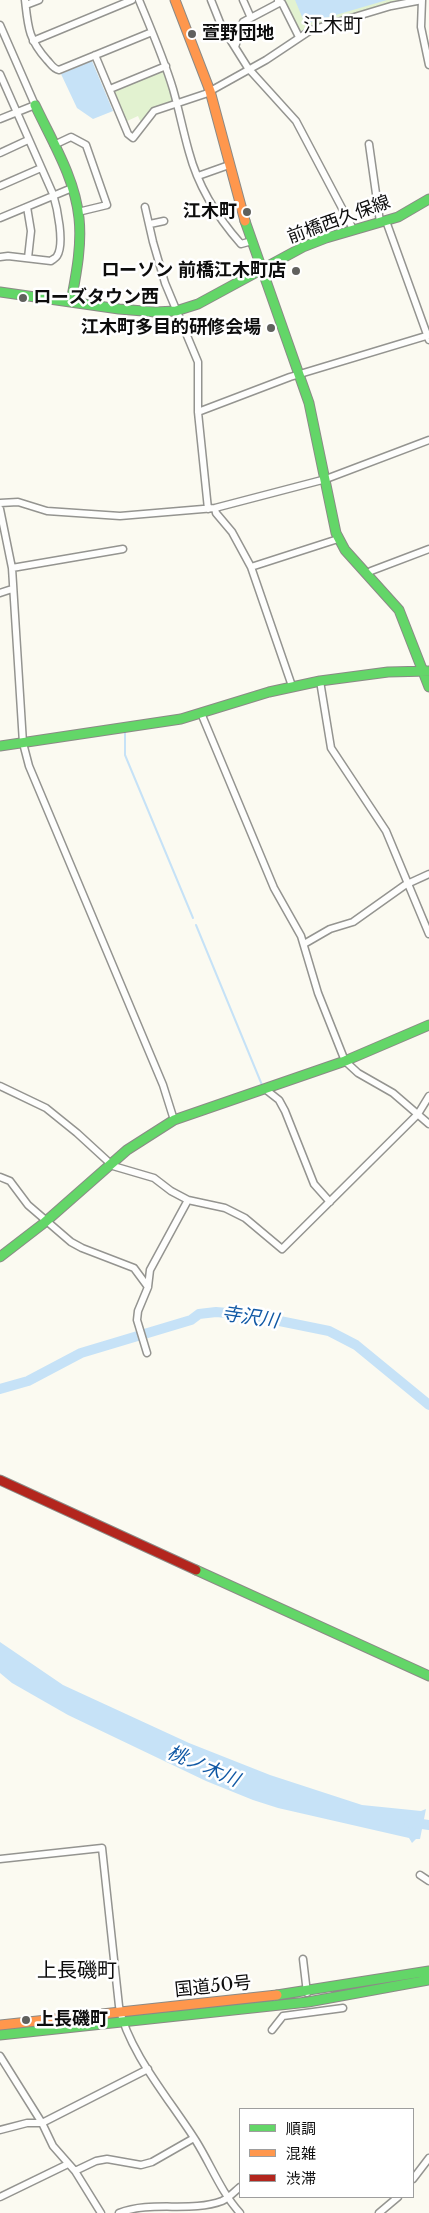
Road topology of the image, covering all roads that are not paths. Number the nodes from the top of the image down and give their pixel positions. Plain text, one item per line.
1 (39, 0) edge
2 (132, 0) edge
3 (139, 0) edge
4 (175, 0) edge
5 (211, 0) edge
6 (243, 0) edge
7 (422, 0) edge
8 (278, 2) edge
9 (26, 3) edge
10 (251, 18) junction
11 (0, 25) edge
12 (152, 32) junction
13 (299, 37) junction
14 (33, 41) junction
15 (235, 48) junction
16 (95, 55) junction
17 (429, 65) edge
18 (166, 66) junction
19 (248, 68) junction
20 (0, 74) edge
21 (2, 84) edge
22 (110, 90) junction
23 (210, 91) junction
24 (178, 104) junction
25 (35, 105) junction
26 (16, 112) junction
27 (0, 119) edge
28 (28, 140) junction
29 (369, 144) dead end
30 (54, 145) junction
31 (0, 153) edge
32 (229, 165) junction
33 (42, 168) junction
34 (198, 176) junction
35 (0, 186) edge
36 (72, 188) junction
37 (53, 194) junction
38 (429, 199) edge
39 (26, 207) junction
40 (145, 207) dead end
41 (78, 212) junction
42 (0, 218) edge
43 (164, 221) dead end
44 (383, 222) junction
45 (150, 224) junction
46 (353, 230) junction
47 (252, 241) junction
48 (0, 257) edge
49 (28, 258) junction
50 (263, 267) junction
51 (0, 292) edge
52 (71, 302) junction
53 (176, 311) junction
54 (428, 337) edge
55 (299, 374) junction
56 (198, 412) junction
57 (429, 440) edge
58 (326, 480) junction
59 (0, 503) edge
60 (212, 508) junction
61 (0, 509) edge
62 (338, 539) junction
63 (123, 549) dead end
64 (429, 549) edge
65 (251, 567) junction
66 (12, 568) junction
67 (368, 574) junction
68 (12, 589) junction
69 (0, 593) edge
70 (426, 671) edge
71 (320, 681) junction
72 (292, 686) junction
73 (429, 688) edge
74 (201, 713) junction
75 (23, 743) junction
76 (0, 746) edge
77 (429, 874) edge
78 (409, 883) junction
79 (429, 934) edge
80 (304, 944) junction
81 (429, 1025) edge
82 (345, 1061) junction
83 (0, 1086) edge
84 (265, 1088) junction
85 (429, 1096) edge
86 (418, 1114) junction
87 (174, 1120) junction
88 (429, 1124) edge
89 (110, 1164) junction
90 (0, 1177) edge
91 (188, 1200) junction
92 (330, 1202) junction
93 (47, 1220) junction
94 (0, 1257) edge
95 (148, 1287) junction
96 (146, 1350) dead end
97 (0, 1480) edge
98 (429, 1676) edge
99 (0, 1859) edge
100 (420, 1875) dead end
101 (429, 1881) edge
102 (303, 1960) dead end
103 (429, 1971) edge
104 (429, 1980) edge
105 (308, 1997) junction
106 (343, 2008) dead end
107 (310, 2012) junction
108 (122, 2018) junction
109 (0, 2025) edge
110 (272, 2030) dead end
111 (0, 2035) edge
112 (0, 2056) edge
113 (148, 2069) junction
114 (42, 2123) junction
115 (0, 2130) edge
116 (194, 2138) junction
117 (429, 2158) edge
118 (68, 2164) junction
119 (75, 2171) junction
120 (414, 2178) edge
121 (239, 2188) edge
122 (0, 2197) edge
123 (228, 2197) junction
124 (397, 2198) edge
125 (101, 2213) edge
126 (119, 2213) edge
127 (240, 2213) edge
128 (379, 2213) edge

1 - 9 street
2 - 14 street
3 - 12 street
4 - 23 main road
5 - 15 street
6 - 10 street
7 - 13 street
7 - 17 street
8 - 10 street
8 - 13 street
9 - 14 street
10 - 15 street
11 - 25 street
12 - 16 street
12 - 18 street
13 - 19 street
14 - 16 street
15 - 19 street
16 - 22 street
18 - 22 street
18 - 24 street
19 - 23 street
19 - 46 street
20 - 21 street
21 - 26 street
22 - 24 street
23 - 24 street
23 - 32 main road
24 - 34 street
25 - 26 street
25 - 30 main road
26 - 27 street
26 - 28 street
28 - 31 street
28 - 33 street
29 - 44 street
30 - 36 main road
30 - 41 street
32 - 34 street
32 - 47 main road
33 - 35 street
33 - 37 street
34 - 47 street
36 - 37 street
36 - 41 main road
37 - 39 street
37 - 49 street
38 - 44 main road, 前橋西久保線
39 - 42 street
39 - 49 street
40 - 45 street
41 - 52 main road
43 - 45 street
44 - 46 main road, 前橋西久保線
44 - 54 street
45 - 53 street
46 - 50 main road, 前橋西久保線
47 - 50 main road
48 - 49 street
50 - 53 main road, 前橋西久保線
50 - 55 main road
51 - 52 main road, 前橋西久保線
52 - 53 main road, 前橋西久保線
53 - 56 street
54 - 55 street
55 - 56 street
55 - 58 main road
56 - 60 street
57 - 58 street
58 - 60 street
58 - 62 main road
59 - 60 street
60 - 65 street
61 - 66 street
62 - 65 street
62 - 67 main road
63 - 66 street
64 - 67 street
65 - 72 street
66 - 68 street
67 - 70 main road
68 - 69 street
68 - 75 street
70 - 71 main road
70 - 73 main road
71 - 72 main road
71 - 78 street
72 - 74 main road
74 - 75 main road
74 - 80 street
75 - 76 main road
75 - 87 street
77 - 78 street
78 - 79 street
78 - 80 street
80 - 82 street
81 - 82 main road
82 - 84 main road
82 - 86 street
83 - 89 street
84 - 87 main road
84 - 92 street
85 - 86 street
86 - 88 street
86 - 92 street
87 - 89 main road
89 - 91 street
89 - 93 main road
90 - 93 street
91 - 92 street
91 - 95 street
93 - 94 main road
93 - 95 street
95 - 96 street
97 - 98 main road
99 - 108 street
100 - 101 street
102 - 105 street
103 - 105 main road, 国道50号
104 - 105 main road, 国道50号
105 - 107 street
105 - 108 main road, 国道50号
106 - 107 street
107 - 110 street
108 - 109 main road, 国道50号
108 - 111 main road, 国道50号
108 - 113 street
112 - 114 street
113 - 114 street
113 - 116 street
114 - 115 street
114 - 118 street
116 - 119 street
116 - 123 street
117 - 120 street
118 - 119 street
118 - 122 street
119 - 125 street
121 - 123 street
123 - 126 street
123 - 127 street
124 - 128 street

